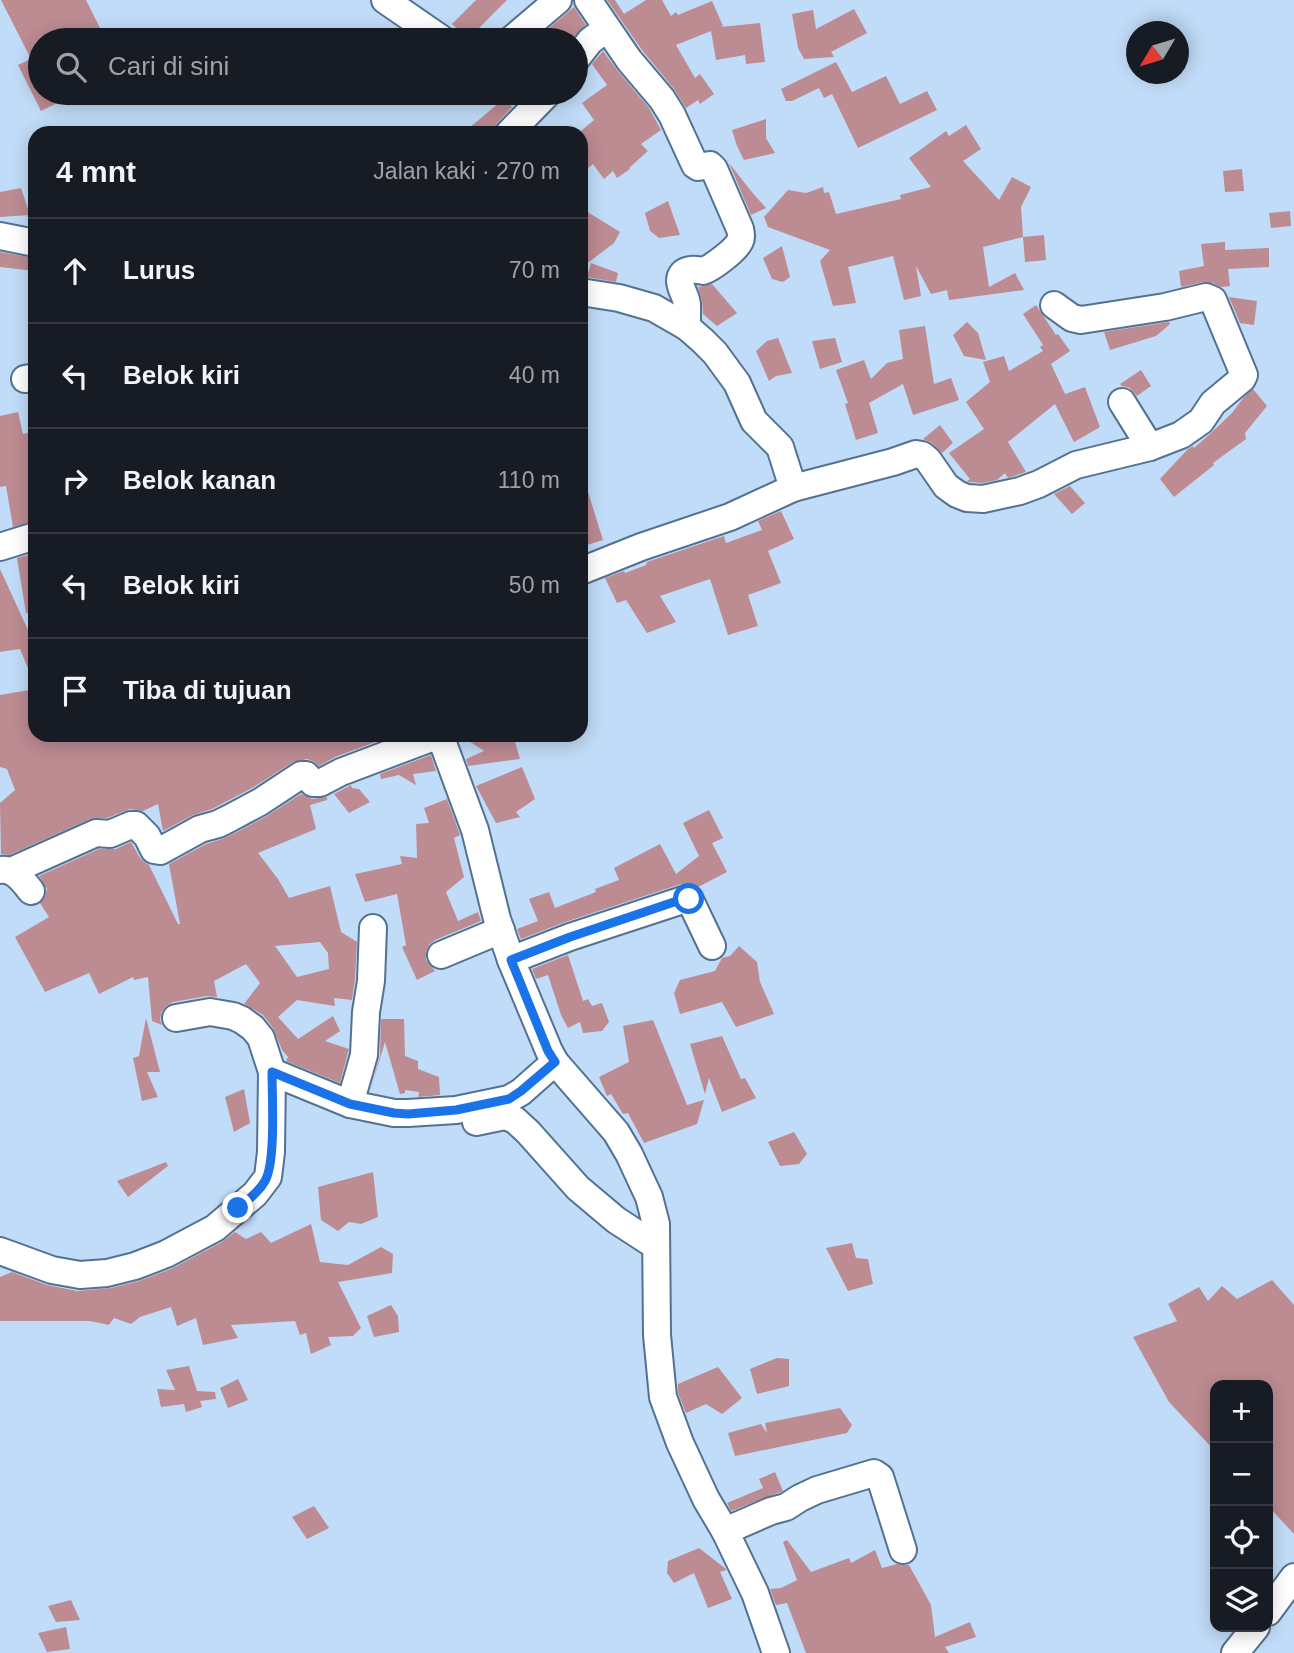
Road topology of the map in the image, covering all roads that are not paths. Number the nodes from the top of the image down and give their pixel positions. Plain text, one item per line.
1 (385, 0) edge
2 (558, 0) edge
3 (587, 0) edge
4 (426, 28) edge
5 (526, 28) edge
6 (606, 29) junction
7 (588, 44) edge
8 (536, 105) edge
9 (516, 126) edge
10 (0, 236) edge
11 (28, 242) edge
12 (588, 293) edge
13 (1054, 304) dead end
14 (687, 327) junction
15 (1122, 402) dead end
16 (1150, 447) junction
17 (793, 488) junction
18 (28, 538) edge
19 (0, 547) edge
20 (588, 568) edge
21 (421, 742) edge
22 (443, 742) edge
23 (6, 871) edge
24 (31, 891) dead end
25 (373, 928) dead end
26 (501, 930) junction
27 (712, 946) dead end
28 (442, 955) dead end
29 (511, 960) junction
30 (176, 1017) dead end
31 (555, 1062) junction
32 (272, 1072) junction
33 (350, 1104) junction
34 (402, 1127) dead end
35 (656, 1246) junction
36 (0, 1251) edge
37 (725, 1531) junction
38 (903, 1549) dead end
39 (1294, 1577) edge
40 (1273, 1605) edge
41 (1252, 1632) edge
42 (776, 1653) edge
43 (1235, 1653) edge

1 - 4 street
2 - 5 street
3 - 6 street
6 - 7 street
6 - 14 street
8 - 9 street
10 - 11 street
12 - 14 street
13 - 16 street
14 - 17 street
15 - 16 street
16 - 17 street
17 - 20 street
18 - 19 street
21 - 23 street
22 - 26 street
23 - 24 street
25 - 33 street
26 - 28 street
26 - 29 street
27 - 29 street
29 - 31 street
30 - 32 street
31 - 33 street
31 - 35 street
32 - 33 street
32 - 36 street
34 - 35 street
35 - 37 street
37 - 38 street
37 - 42 street
39 - 40 street
41 - 43 street

